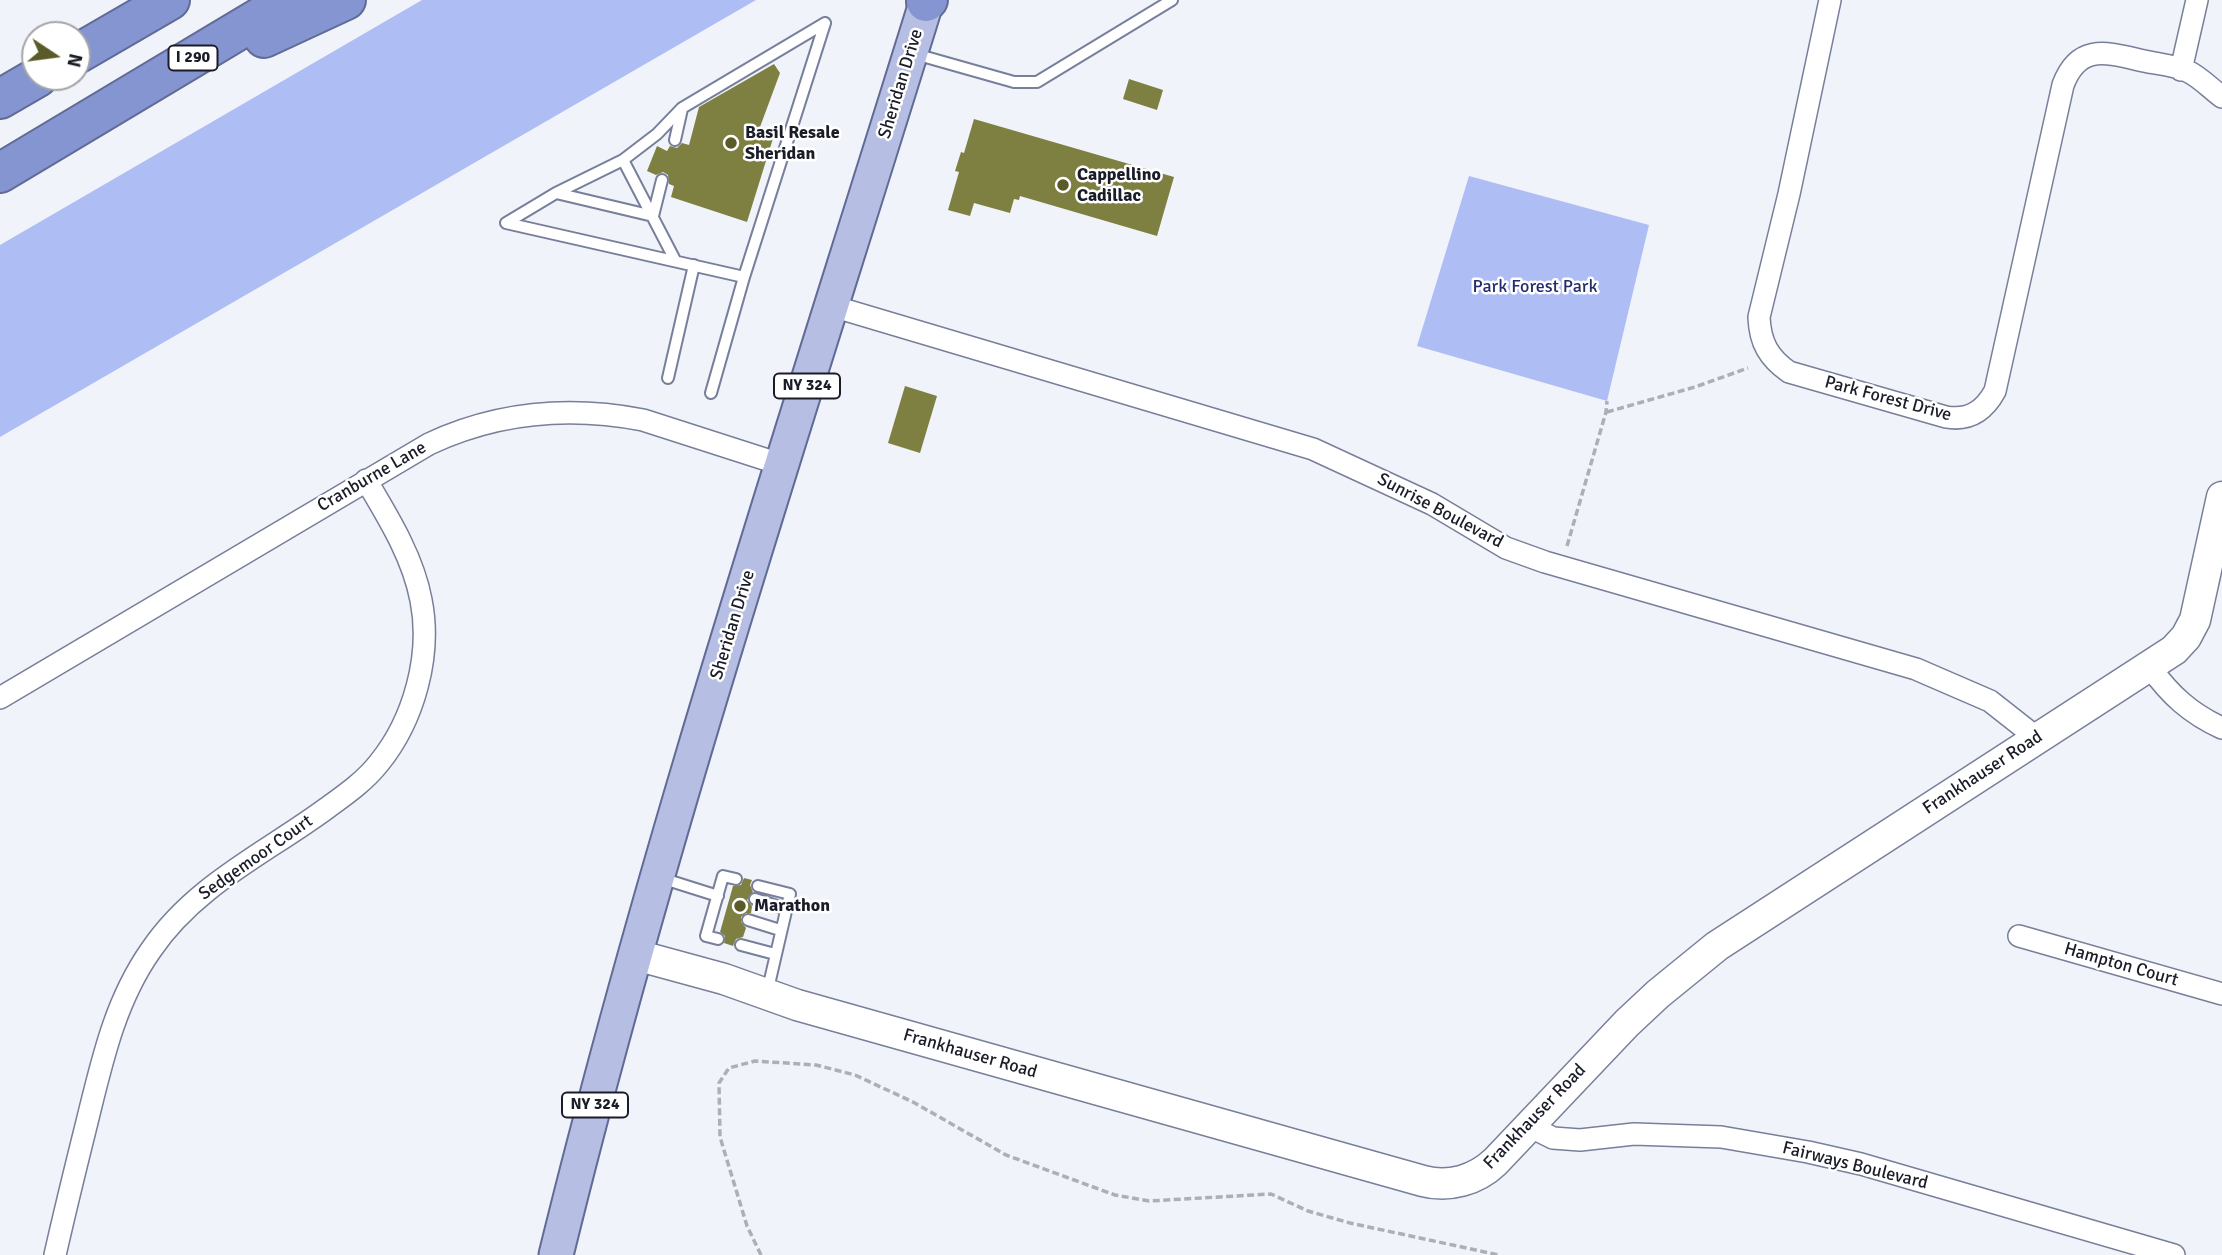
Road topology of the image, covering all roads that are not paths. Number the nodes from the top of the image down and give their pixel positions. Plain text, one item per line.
1 (289, 0) edge
2 (346, 0) edge
3 (1172, 0) edge
4 (1830, 0) edge
5 (2197, 0) edge
6 (927, 1) edge
7 (165, 2) edge
8 (91, 46) edge
9 (911, 53) junction
10 (2181, 69) junction
11 (21, 87) edge
12 (2222, 97) edge
13 (0, 99) edge
14 (682, 108) junction
15 (97, 115) junction
16 (675, 140) dead end
17 (623, 160) junction
18 (0, 173) edge
19 (662, 180) dead end
20 (556, 193) junction
21 (653, 216) junction
22 (675, 260) junction
23 (694, 265) junction
24 (744, 277) junction
25 (832, 306) junction
26 (668, 378) dead end
27 (711, 393) dead end
28 (783, 465) junction
29 (366, 480) junction
30 (2222, 497) edge
31 (2150, 667) junction
32 (0, 698) edge
33 (2222, 728) edge
34 (2037, 738) junction
35 (658, 877) junction
36 (736, 879) dead end
37 (758, 886) dead end
38 (719, 893) junction
39 (732, 893) dead end
40 (755, 899) dead end
41 (786, 909) junction
42 (714, 910) junction
43 (726, 914) dead end
44 (748, 920) dead end
45 (780, 930) junction
46 (2019, 936) dead end
47 (718, 939) dead end
48 (741, 945) dead end
49 (775, 954) junction
50 (636, 955) junction
51 (2222, 993) edge
52 (767, 996) junction
53 (1529, 1126) junction
54 (55, 1255) edge
55 (556, 1255) edge
56 (2174, 1255) edge

1 - 15 highway, I 290
2 - 15 highway
3 - 9 lane
4 - 10 street, Park Forest Drive
5 - 10 street
6 - 9 main road, Sheridan Drive / NY 324
7 - 8 highway
9 - 25 main road, Sheridan Drive / NY 324
10 - 12 street, Park Forest Drive
11 - 13 highway
14 - 16 lane
14 - 17 lane
14 - 24 lane
15 - 18 highway, I 290
17 - 20 lane
17 - 21 lane
19 - 21 lane
20 - 21 lane
20 - 22 lane
21 - 22 lane
22 - 23 lane
23 - 24 lane
23 - 26 lane
24 - 27 lane
25 - 28 main road, Sheridan Drive / NY 324
25 - 34 street, Sunrise Boulevard
28 - 29 street, Cranburne Lane
28 - 35 main road, Sheridan Drive / NY 324
29 - 32 street, Cranburne Lane
29 - 54 street, Sedgemoor Court
30 - 31 street, Frankhauser Road
31 - 33 street
31 - 34 street, Frankhauser Road
34 - 53 street, Frankhauser Road
35 - 38 lane
35 - 50 main road, Sheridan Drive / NY 324
36 - 38 lane
37 - 41 lane
38 - 39 lane
38 - 42 lane
40 - 41 lane
41 - 45 lane
42 - 43 lane
42 - 47 lane
44 - 45 lane
45 - 49 lane
46 - 51 street, Hampton Court
48 - 49 lane
49 - 52 lane
50 - 52 street, Frankhauser Road
50 - 55 main road, Sheridan Drive / NY 324
52 - 53 street, Frankhauser Road
53 - 56 street, Fairways Boulevard

